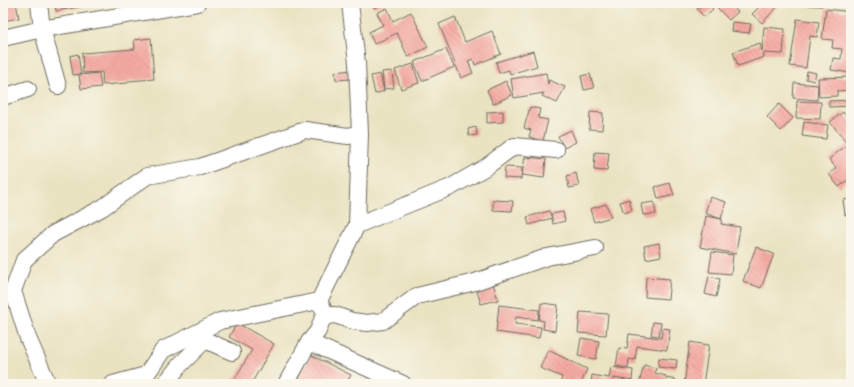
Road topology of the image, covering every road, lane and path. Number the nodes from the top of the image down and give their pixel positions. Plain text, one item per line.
1 (39, 3) edge
2 (197, 3) edge
3 (350, 3) edge
4 (42, 29) junction
5 (3, 38) edge
6 (58, 86) dead end
7 (28, 89) dead end
8 (3, 97) edge
9 (360, 134) junction
10 (556, 150) dead end
11 (358, 225) junction
12 (595, 248) dead end
13 (319, 301) junction
14 (327, 316) junction
15 (309, 342) junction
16 (232, 352) dead end
17 (48, 384) edge
18 (113, 384) edge
19 (165, 384) edge
20 (286, 384) edge
21 (404, 384) edge

1 - 4 street
2 - 4 street
3 - 9 street
4 - 5 street
4 - 6 street
7 - 8 street
9 - 11 street
9 - 17 street
10 - 11 street
11 - 13 street
12 - 14 street
13 - 14 street
13 - 18 street
14 - 15 street
15 - 20 street
15 - 21 street
16 - 19 street

